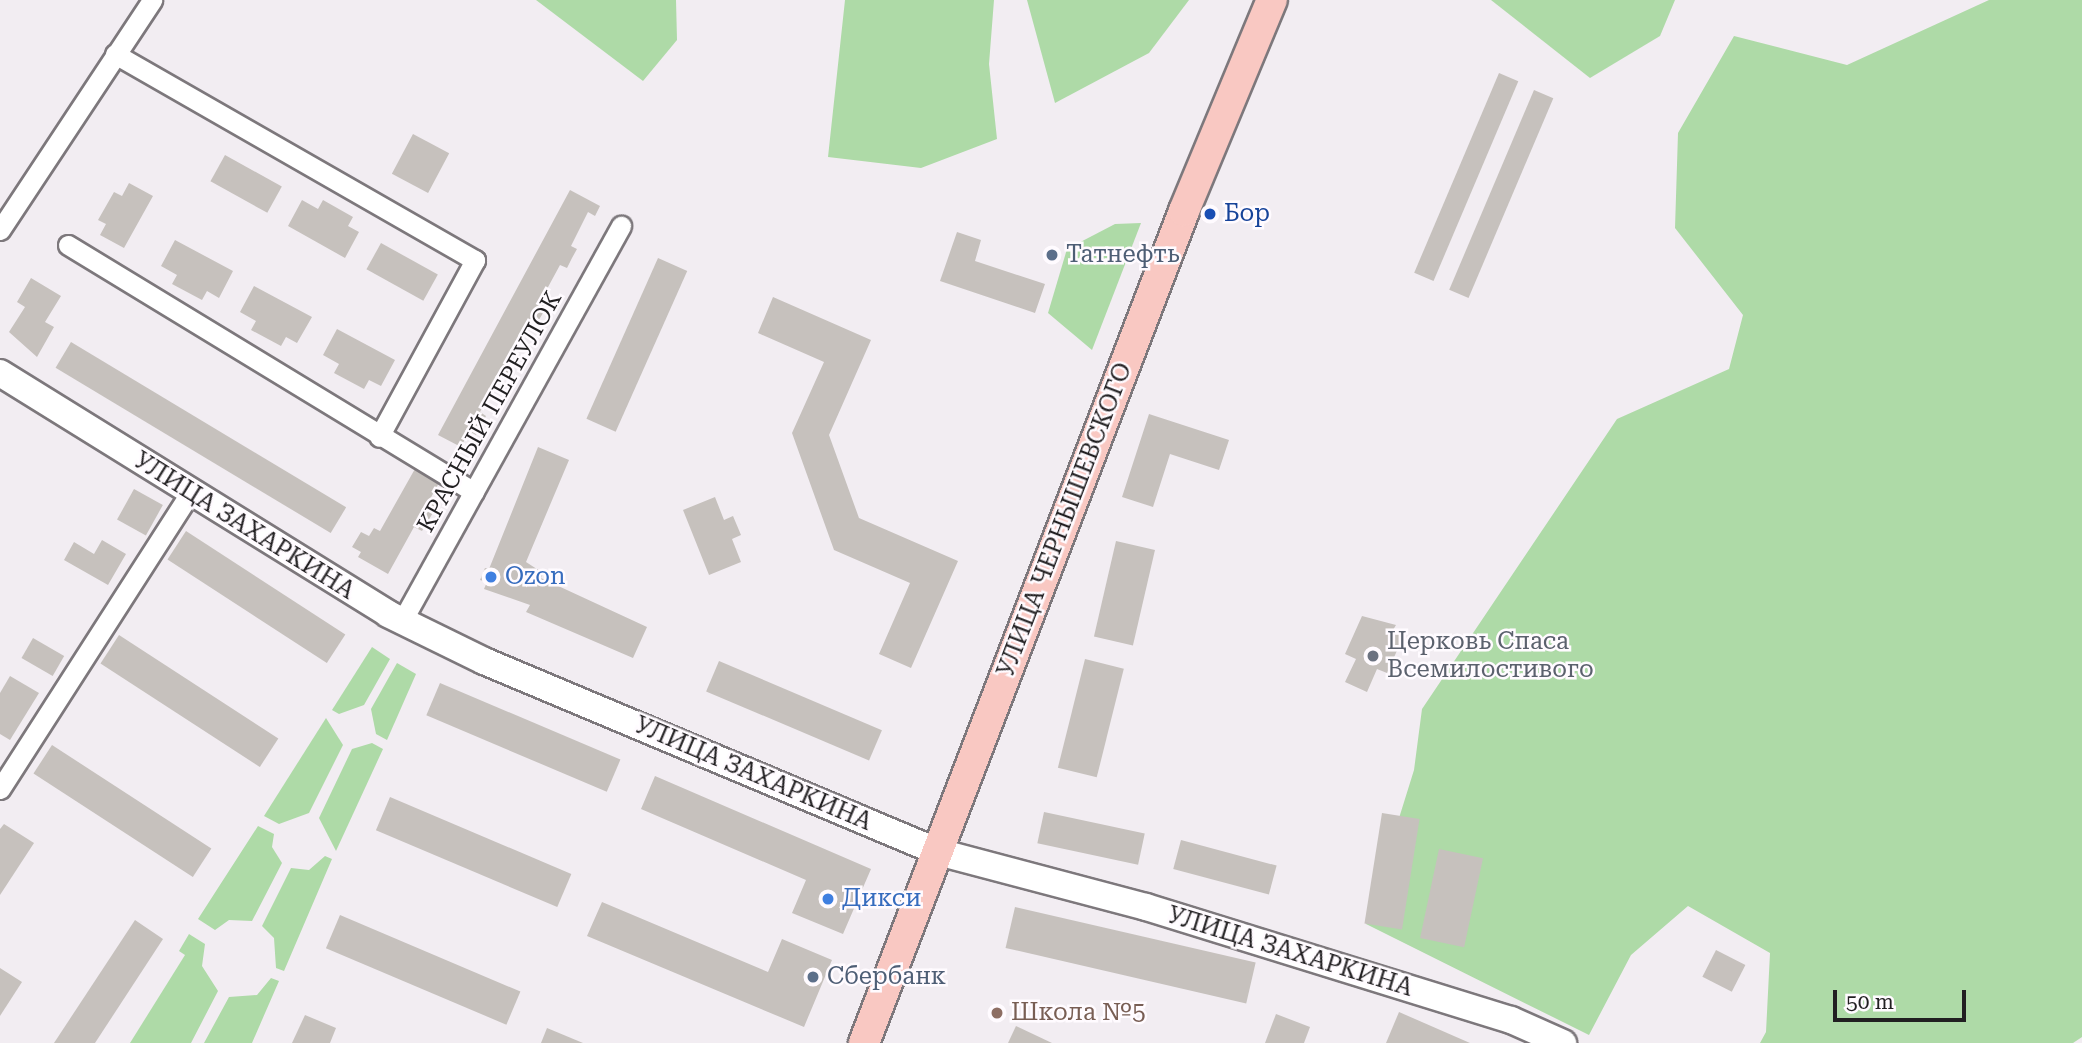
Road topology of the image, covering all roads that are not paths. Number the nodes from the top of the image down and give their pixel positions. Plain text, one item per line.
1 (152, 0) edge
2 (1272, 0) edge
3 (115, 54) junction
4 (621, 226) dead end
5 (0, 230) edge
6 (68, 245) dead end
7 (0, 373) edge
8 (379, 437) junction
9 (190, 492) junction
10 (474, 492) junction
11 (402, 621) junction
12 (0, 789) edge
13 (938, 852) junction
14 (864, 1043) edge
15 (1563, 1043) edge

1 - 3 street
2 - 13 main road, УЛИЦА ЧЕРНЫШЕВСКОГО
3 - 5 street
3 - 8 street
4 - 10 street, КРАСНЫЙ ПЕРЕУЛОК
6 - 8 street
7 - 9 street, УЛИЦА ЗАХАРКИНА
8 - 10 street
9 - 11 street, УЛИЦА ЗАХАРКИНА
9 - 12 street
10 - 11 street, КРАСНЫЙ ПЕРЕУЛОК
11 - 13 street, УЛИЦА ЗАХАРКИНА
13 - 14 main road, УЛИЦА ЧЕРНЫШЕВСКОГО
13 - 15 street, УЛИЦА ЗАХАРКИНА

